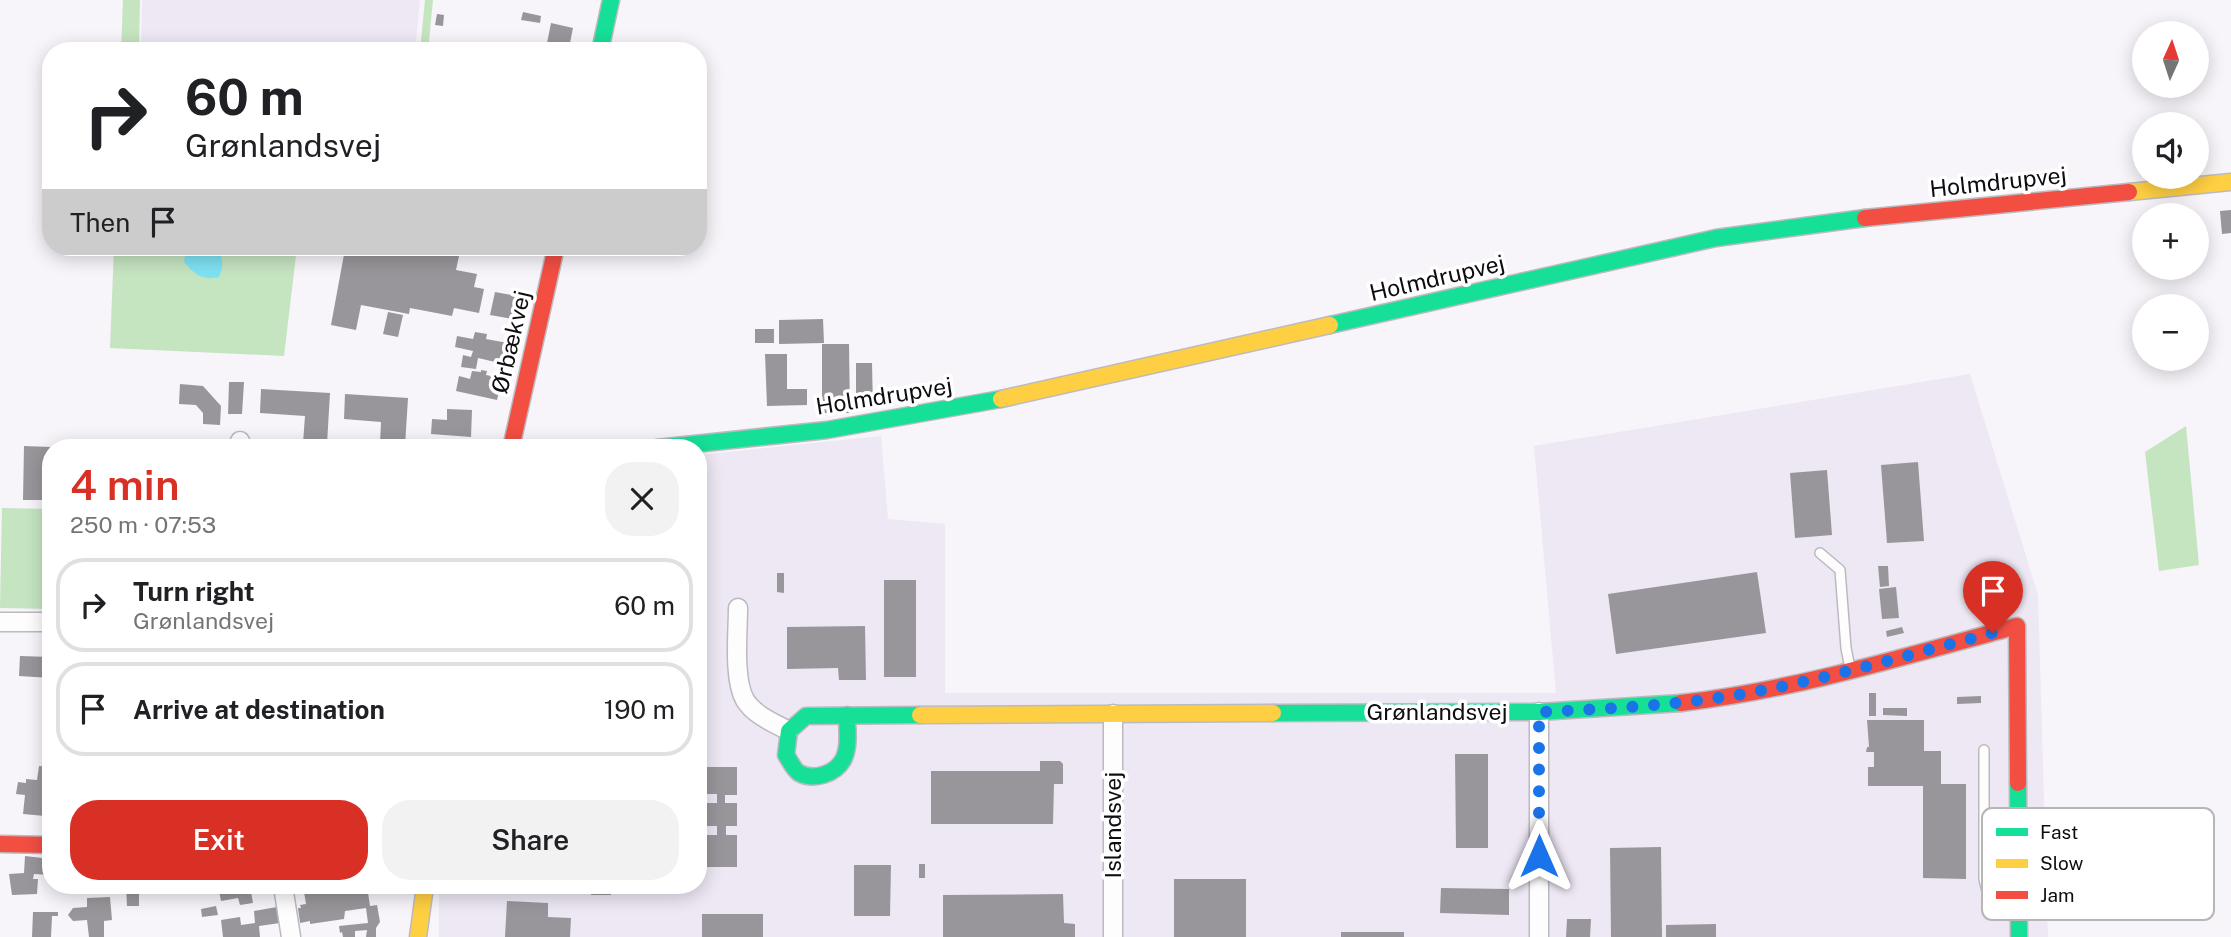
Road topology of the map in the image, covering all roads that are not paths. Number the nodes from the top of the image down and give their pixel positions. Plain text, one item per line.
1 (611, 0) edge
2 (602, 42) edge
3 (2231, 182) edge
4 (554, 256) edge
5 (513, 439) edge
6 (707, 443) edge
7 (1820, 553) dead end
8 (738, 608) dead end
9 (0, 622) edge
10 (42, 622) edge
11 (1850, 669) junction
12 (1539, 712) junction
13 (1113, 713) junction
14 (847, 715) junction
15 (789, 731) junction
16 (1984, 750) dead end
17 (1984, 808) edge
18 (2018, 808) edge
19 (0, 844) edge
20 (42, 845) edge
21 (284, 894) edge
22 (424, 894) edge
23 (290, 937) edge
24 (418, 937) edge
25 (1113, 937) edge
26 (1539, 937) edge

1 - 2 street
3 - 6 street, Holmdrupvej
4 - 5 street, Ørbækvej
7 - 11 lane
8 - 15 street
9 - 10 street
11 - 12 street, Grønlandsvej
11 - 18 street, Grønlandsvej
12 - 13 street, Grønlandsvej
12 - 26 street
13 - 14 street, Grønlandsvej
13 - 25 street, Islandsvej
14 - 15 street, Grønlandsvej
14 - 15 street
16 - 17 lane
19 - 20 street
21 - 23 street
22 - 24 street

